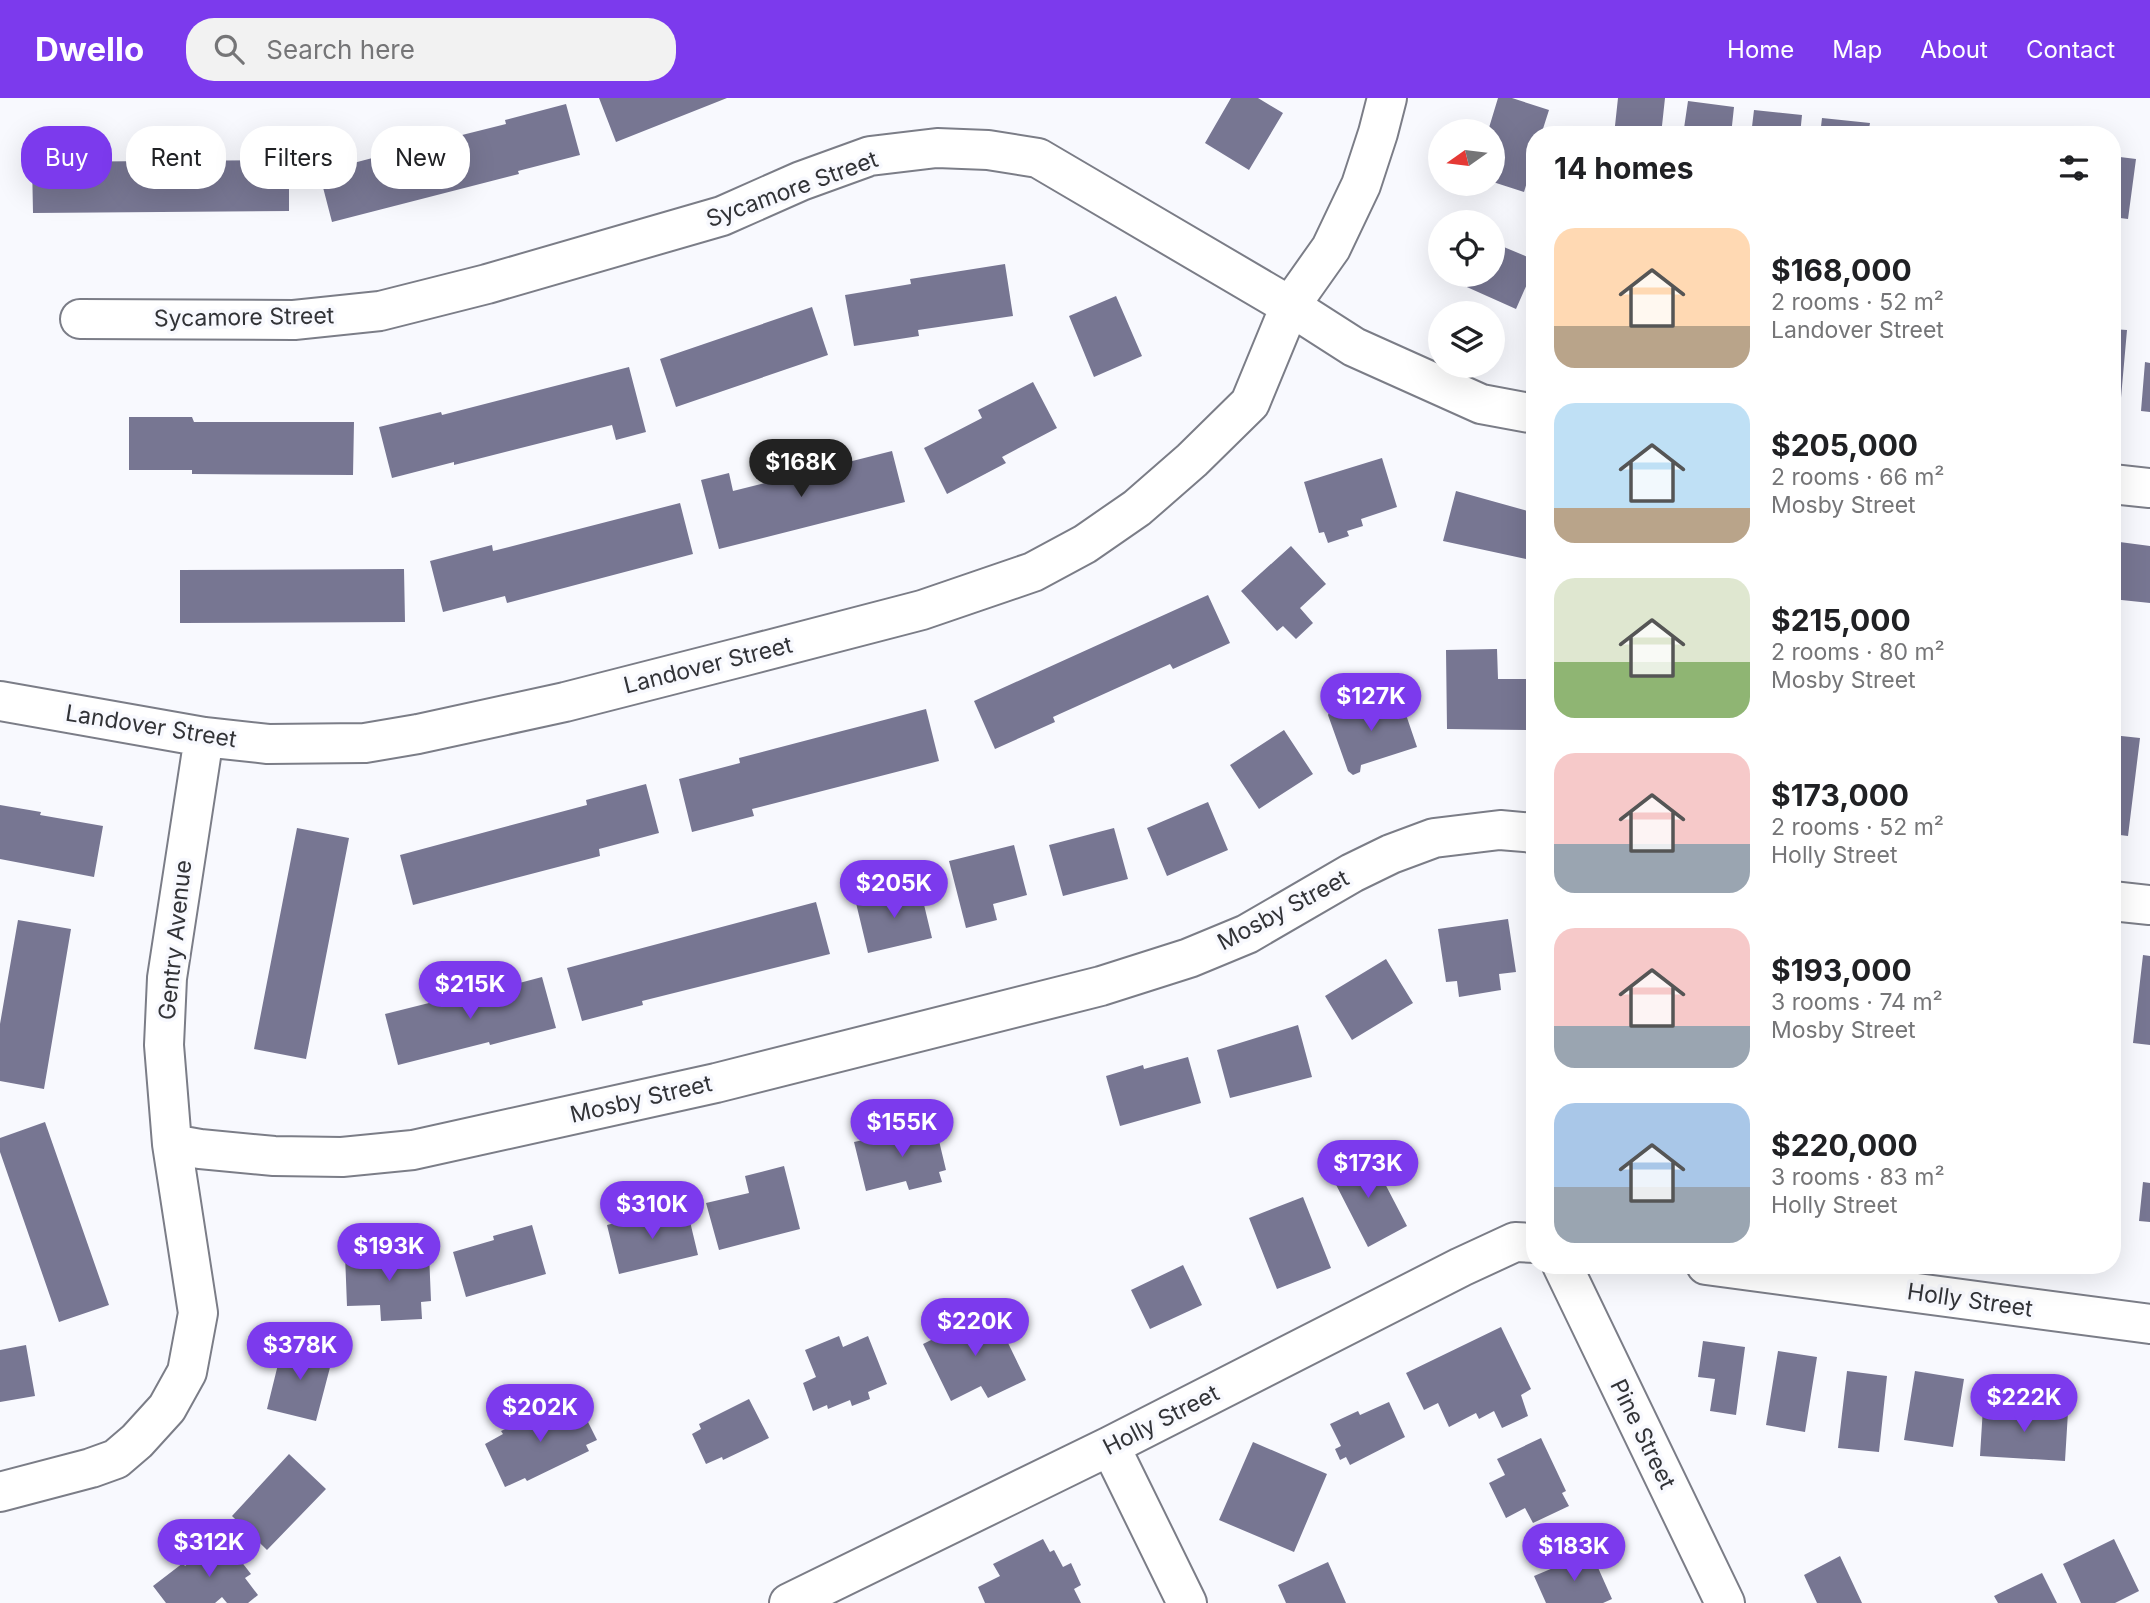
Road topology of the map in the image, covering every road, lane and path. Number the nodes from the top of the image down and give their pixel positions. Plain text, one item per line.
1 (1387, 98) edge
2 (1290, 306) junction
3 (80, 319) dead end
4 (1526, 412) edge
5 (2121, 485) edge
6 (2150, 488) edge
7 (0, 701) edge
8 (204, 737) junction
9 (1526, 832) edge
10 (2121, 902) edge
11 (2150, 905) edge
12 (172, 1144) junction
13 (1526, 1243) edge
14 (1566, 1274) edge
15 (1774, 1274) edge
16 (2150, 1324) edge
17 (1110, 1446) junction
18 (0, 1492) edge
19 (789, 1603) edge
20 (1187, 1603) edge
21 (1725, 1603) edge

1 - 2 street, Landover Street
2 - 3 street, Sycamore Street
2 - 4 street, Sycamore Street
2 - 8 street, Landover Street
5 - 6 street
7 - 8 street, Landover Street
8 - 12 street, Gentry Avenue
9 - 12 street, Mosby Street
10 - 11 street
12 - 18 street
13 - 17 street, Holly Street
14 - 21 street, Pine Street
15 - 16 street, Holly Street
17 - 19 street, Holly Street
17 - 20 street

